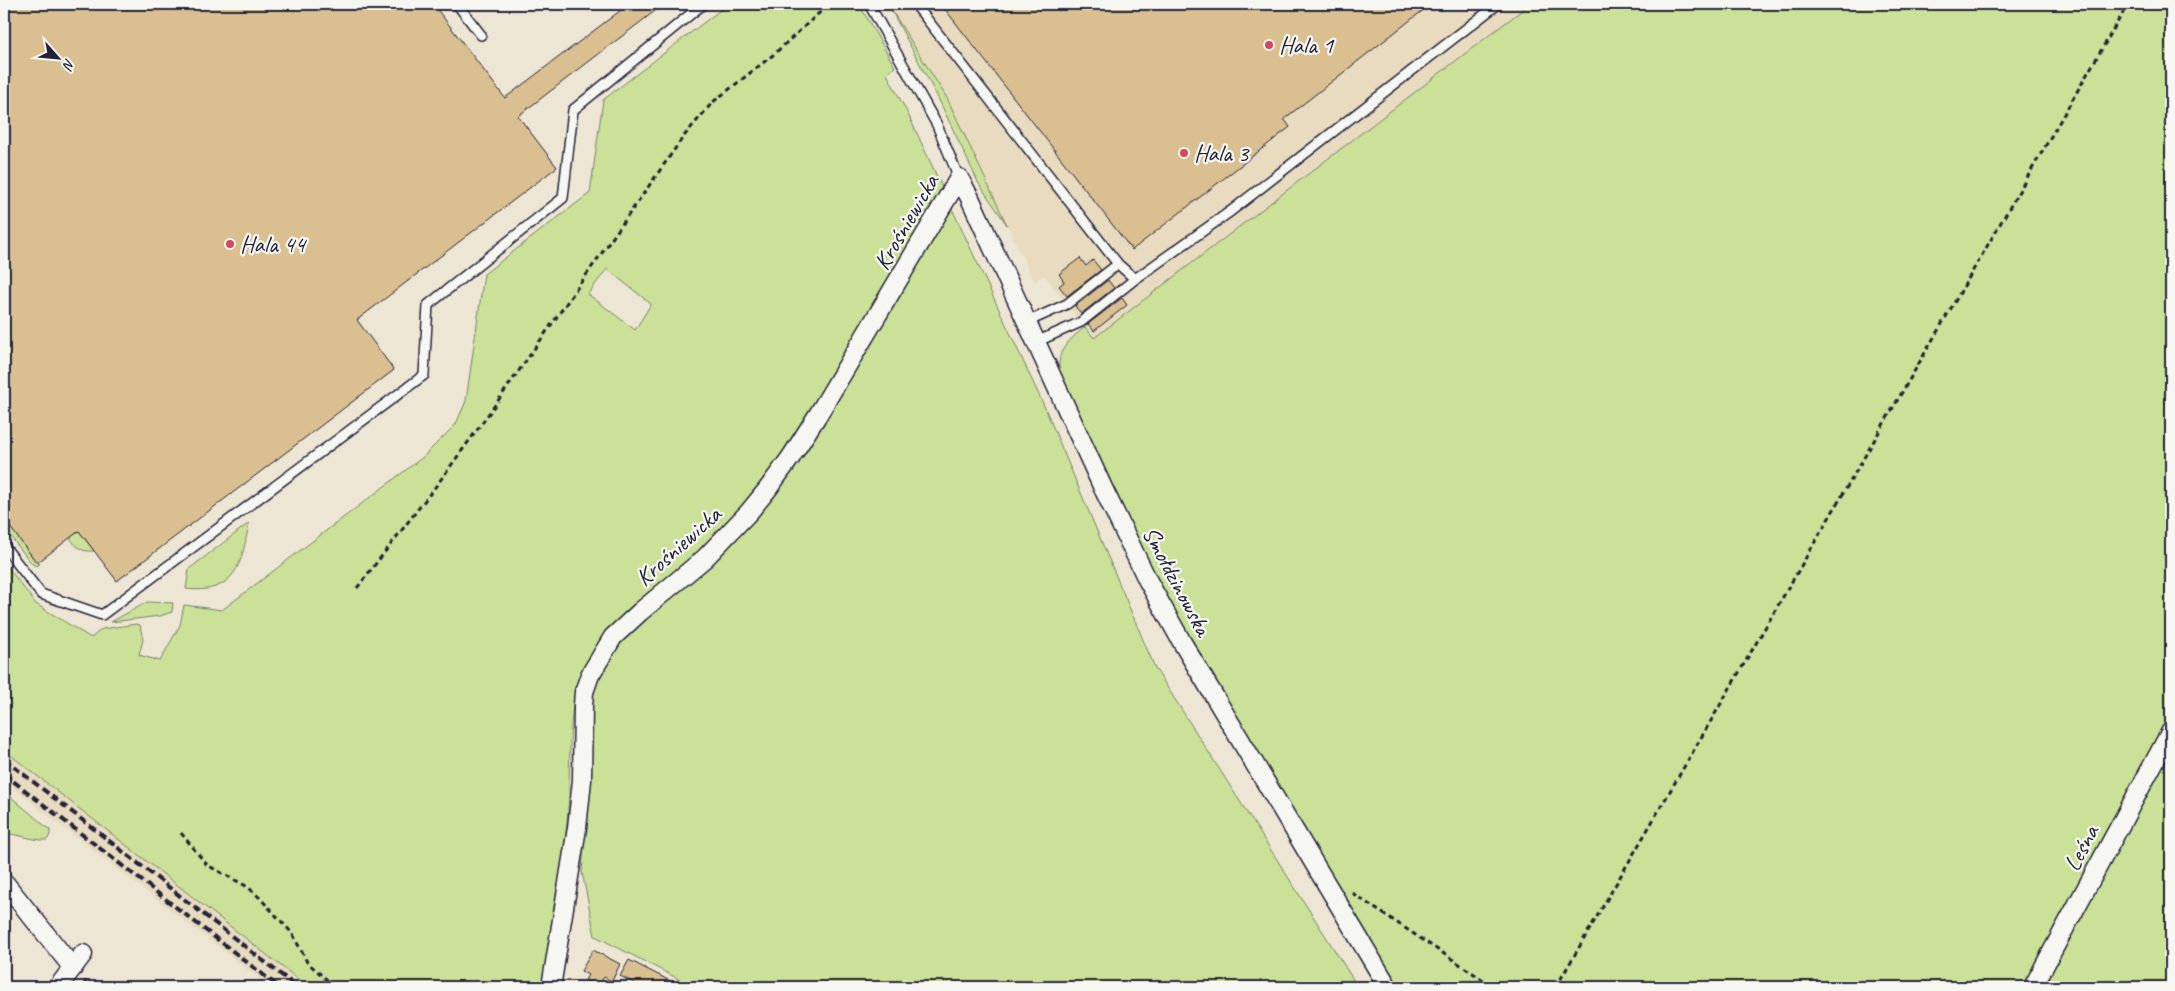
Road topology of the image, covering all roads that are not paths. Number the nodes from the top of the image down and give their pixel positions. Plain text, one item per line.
1 (457, 4) edge
2 (703, 4) edge
3 (869, 4) edge
4 (915, 4) edge
5 (1498, 4) edge
6 (481, 35) dead end
7 (959, 178) junction
8 (1118, 264) junction
9 (1134, 279) junction
10 (1027, 322) junction
11 (1036, 342) junction
12 (4, 546) edge
13 (2171, 731) edge
14 (4, 882) edge
15 (58, 987) edge
16 (551, 987) edge
17 (1388, 987) edge
18 (2033, 987) edge

1 - 6 lane
2 - 12 lane
3 - 7 lane
4 - 8 lane
5 - 9 lane
7 - 10 street, Smołdzinowska
7 - 16 street, Krośniewicka
8 - 9 lane
8 - 10 lane
9 - 11 lane
10 - 11 street, Smołdzinowska
11 - 17 street, Smołdzinowska
13 - 18 street, Leśna
14 - 15 street

